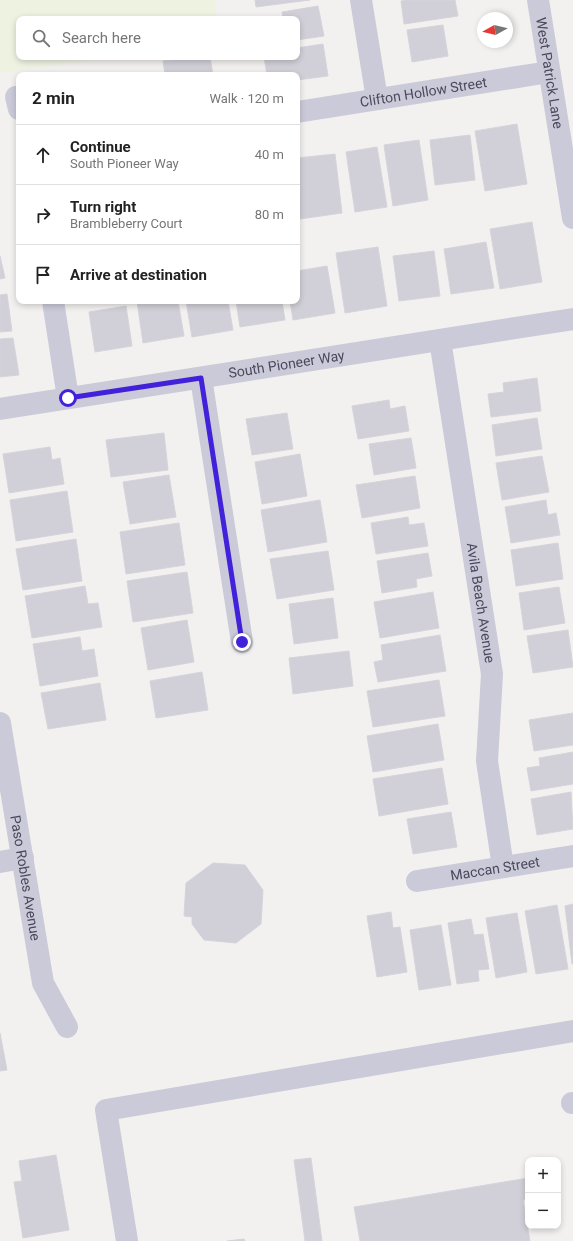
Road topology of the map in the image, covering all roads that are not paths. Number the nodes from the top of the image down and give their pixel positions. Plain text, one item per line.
1 (361, 0) edge
2 (538, 0) edge
3 (549, 72) junction
4 (377, 99) junction
5 (300, 112) edge
6 (573, 218) edge
7 (53, 304) edge
8 (573, 319) edge
9 (440, 340) junction
10 (201, 378) junction
11 (68, 398) junction
12 (0, 409) edge
13 (242, 642) dead end
14 (0, 723) edge
15 (573, 856) edge
16 (23, 858) junction
17 (0, 862) edge
18 (503, 867) junction
19 (417, 880) dead end
20 (68, 1027) dead end
21 (573, 1031) edge
22 (127, 1241) edge

1 - 4 street
2 - 3 street, West Patrick Lane
3 - 4 street, Clifton Hollow Street
3 - 6 street, West Patrick Lane
4 - 5 street, Clifton Hollow Street
7 - 11 street
8 - 9 street, South Pioneer Way
9 - 10 street, South Pioneer Way
9 - 18 street, Avila Beach Avenue
10 - 11 street, South Pioneer Way
10 - 13 street
11 - 12 street, South Pioneer Way
14 - 16 street, Paso Robles Avenue
15 - 18 street, Maccan Street
16 - 17 street
16 - 20 street, Paso Robles Avenue
18 - 19 street, Maccan Street
21 - 22 street

